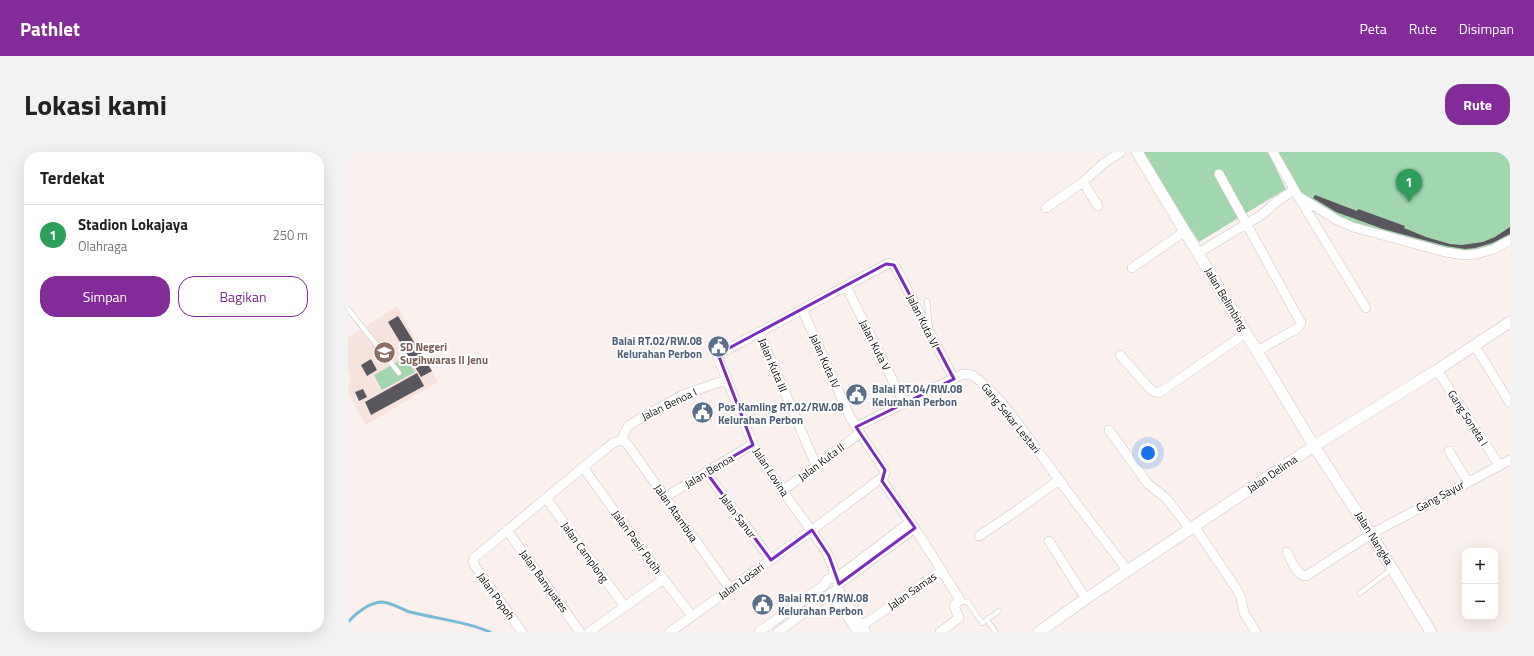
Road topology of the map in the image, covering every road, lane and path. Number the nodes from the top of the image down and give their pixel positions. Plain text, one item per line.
1 (1121, 152) edge
2 (1137, 152) edge
3 (1273, 152) edge
4 (1219, 174) dead end
5 (1083, 182) junction
6 (1296, 193) junction
7 (1098, 206) dead end
8 (1046, 208) dead end
9 (1247, 224) junction
10 (1185, 232) junction
11 (1510, 240) edge
12 (1198, 253) junction
13 (1132, 268) dead end
14 (846, 286) junction
15 (927, 300) dead end
16 (1366, 308) dead end
17 (348, 309) edge
18 (802, 309) junction
19 (1510, 322) edge
20 (759, 332) junction
21 (1246, 333) junction
22 (931, 337) junction
23 (1475, 346) junction
24 (1257, 351) junction
25 (1120, 354) dead end
26 (1437, 370) junction
27 (399, 373) dead end
28 (954, 379) junction
29 (726, 380) junction
30 (904, 403) junction
31 (1510, 403) edge
32 (858, 430) junction
33 (1109, 430) dead end
34 (621, 440) junction
35 (753, 444) junction
36 (1314, 446) junction
37 (1449, 451) dead end
38 (1510, 460) edge
39 (816, 465) junction
40 (1499, 465) junction
41 (583, 467) junction
42 (706, 472) junction
43 (881, 479) junction
44 (1059, 480) junction
45 (1468, 482) junction
46 (782, 491) junction
47 (665, 497) junction
48 (546, 498) junction
49 (913, 525) junction
50 (1192, 527) junction
51 (507, 530) junction
52 (812, 530) junction
53 (1371, 534) junction
54 (979, 536) dead end
55 (1049, 541) dead end
56 (1287, 552) dead end
57 (771, 560) junction
58 (1392, 569) junction
59 (942, 570) junction
60 (1128, 571) junction
61 (664, 579) junction
62 (836, 586) junction
63 (730, 589) junction
64 (1360, 593) dead end
65 (1086, 598) junction
66 (960, 601) junction
67 (625, 607) junction
68 (999, 611) dead end
69 (692, 616) junction
70 (987, 620) junction
71 (860, 630) edge
72 (522, 632) edge
73 (580, 632) edge
74 (589, 632) edge
75 (670, 632) edge
76 (759, 632) edge
77 (778, 632) edge
78 (940, 632) edge
79 (996, 632) edge
80 (1039, 632) edge
81 (1256, 632) edge
82 (1431, 632) edge

1 - 5 street
2 - 10 street, Jalan Belimbing
3 - 6 street
4 - 9 street
5 - 7 street
5 - 8 street
6 - 9 street
6 - 11 street
6 - 16 street
9 - 12 street
9 - 24 street
10 - 12 street, Jalan Belimbing
10 - 13 street
12 - 21 street, Jalan Belimbing
14 - 18 street
14 - 22 street, Jalan Kuta VI
14 - 30 street, Jalan Kuta V
15 - 22 lane
17 - 27 lane
18 - 20 street
18 - 32 street, Jalan Kuta IV
19 - 23 street, Jalan Delima
20 - 29 street, Jalan Lovina
20 - 39 street, Jalan Kuta III
21 - 24 street, Jalan Belimbing
21 - 25 street
22 - 28 street, Jalan Kuta VI
23 - 26 street, Jalan Delima
23 - 31 street
24 - 36 street, Jalan Belimbing
26 - 36 street, Jalan Delima
26 - 40 street, Gang Soneta I
28 - 30 street, Jalan Kuta II
28 - 44 street, Gang Sekar Lestari
29 - 34 street, Jalan Benoa I
29 - 35 street, Jalan Lovina
30 - 32 street, Jalan Kuta II
32 - 39 street, Jalan Kuta II
32 - 43 street, Jalan Kuta IV
33 - 50 street
34 - 41 street
34 - 47 street, Jalan Atambua
35 - 42 street, Jalan Benoa
35 - 46 street, Jalan Lovina
36 - 50 street, Jalan Delima
36 - 53 street, Jalan Nangka
37 - 45 street
38 - 40 street, Gang Sayur
39 - 46 street, Jalan Kuta II
40 - 45 street, Gang Sayur
41 - 48 street
41 - 61 street, Jalan Pasir Putih
42 - 47 street, Jalan Benoa
42 - 57 street, Jalan Sanur
43 - 49 street
43 - 52 street, Jalan Losari
44 - 54 street
44 - 60 street, Gang Sekar Lestari
45 - 53 street, Gang Sayur
46 - 52 street, Jalan Lovina
47 - 63 street, Jalan Atambua
48 - 51 street
48 - 67 street, Jalan Camplong
49 - 59 street
49 - 62 street
50 - 60 street, Jalan Delima
50 - 81 street
51 - 72 street, Jalan Popoh
51 - 73 street, Jalan Banyuates
52 - 57 street, Jalan Losari
52 - 62 street, Jalan Lovina
53 - 56 street, Gang Sayur
53 - 58 street, Jalan Nangka
55 - 65 street
57 - 63 street, Jalan Losari
58 - 64 lane
58 - 82 street, Jalan Nangka
59 - 66 street
59 - 71 street, Jalan Samas
60 - 65 street, Jalan Delima
61 - 67 street
61 - 69 street, Jalan Pasir Putih
62 - 71 street
62 - 76 street
62 - 77 street
63 - 69 street, Jalan Losari
65 - 80 street, Jalan Delima
66 - 70 lane
66 - 78 street
67 - 74 street
68 - 70 lane
69 - 75 street, Jalan Losari
70 - 79 lane

